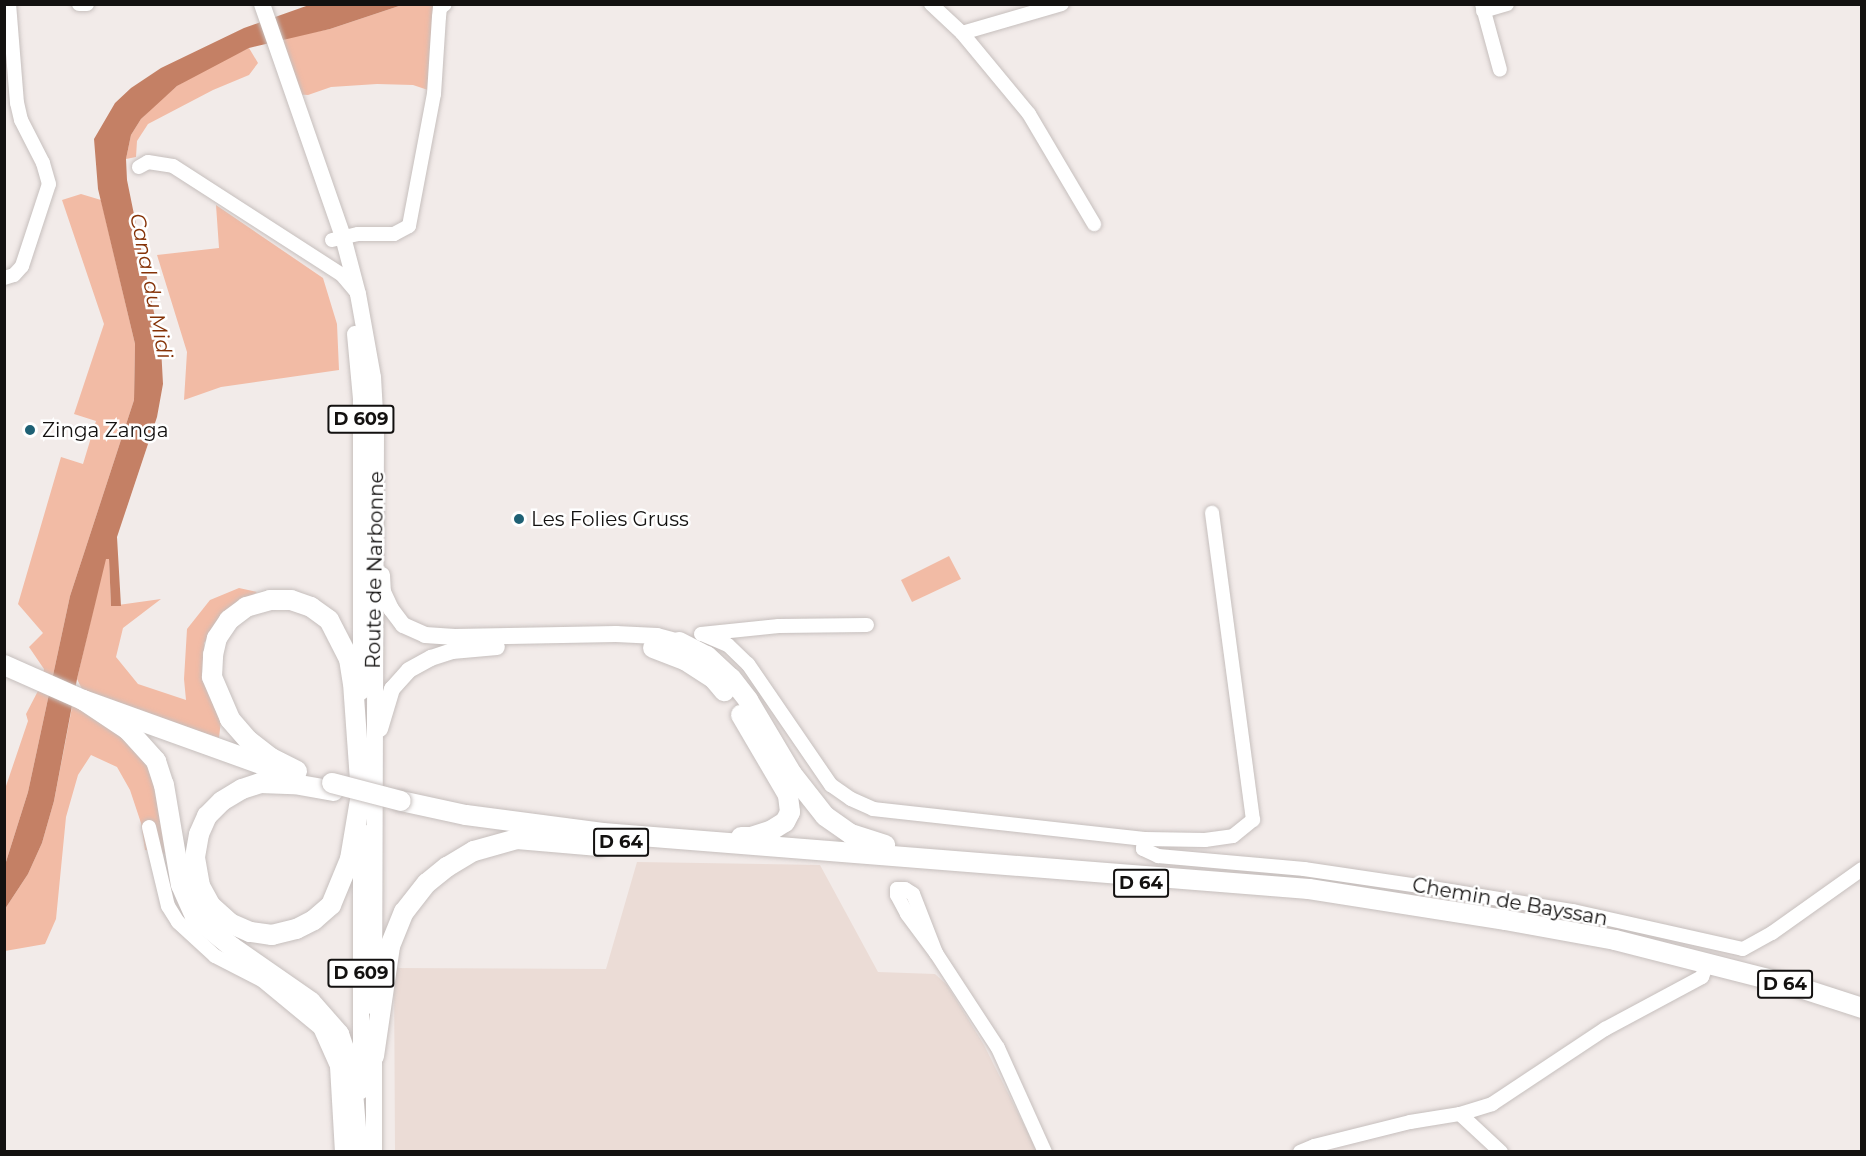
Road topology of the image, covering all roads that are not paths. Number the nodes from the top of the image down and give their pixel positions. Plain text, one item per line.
1 (80, 4) edge
2 (87, 4) edge
3 (445, 4) edge
4 (932, 4) edge
5 (1062, 4) edge
6 (1507, 4) edge
7 (256, 6) edge
8 (8, 8) edge
9 (1482, 8) edge
10 (962, 33) junction
11 (1500, 70) dead end
12 (139, 167) dead end
13 (1094, 224) dead end
14 (338, 239) junction
15 (342, 275) junction
16 (4, 278) edge
17 (358, 294) junction
18 (376, 480) junction
19 (1212, 513) dead end
20 (867, 625) dead end
21 (702, 634) junction
22 (653, 648) joint
23 (682, 651) junction
24 (4, 658) edge
25 (4, 665) edge
26 (35, 675) junction
27 (84, 697) junction
28 (374, 765) junction
29 (297, 771) junction
30 (332, 787) junction
31 (361, 794) junction
32 (401, 805) junction
33 (149, 827) dead end
34 (603, 833) junction
35 (1144, 839) junction
36 (655, 846) junction
37 (1018, 864) junction
38 (1862, 869) edge
39 (1386, 902) junction
40 (936, 952) dead end
41 (1707, 963) junction
42 (1862, 1008) edge
43 (374, 1056) junction
44 (1460, 1114) junction
45 (1347, 1144) edge
46 (342, 1152) edge
47 (359, 1152) edge
48 (374, 1152) edge
49 (1045, 1152) edge
50 (1300, 1152) edge
51 (1501, 1152) edge

1 - 2 street
3 - 14 street
4 - 10 street
5 - 10 street
6 - 9 street
7 - 14 main road, Route de Narbonne / D 609
8 - 16 street
9 - 11 street
10 - 13 street
12 - 15 street
14 - 15 main road, Route de Narbonne / D 609
14 - 17 main road, Route de Narbonne / D 609
15 - 17 street
15 - 31 main road, Route de Narbonne / D 609
17 - 18 main road, Route de Narbonne / D 609
18 - 23 main road
18 - 28 main road, Route de Narbonne / D 609
19 - 35 street
20 - 21 street
21 - 23 street
21 - 35 street
22 - 23 highway
22 - 28 main road
23 - 34 highway
23 - 37 highway
24 - 26 highway, D 64
25 - 26 highway, D 64
26 - 27 highway, D 64
27 - 29 highway, D 64
27 - 30 highway, D 64
27 - 47 highway
28 - 43 main road, Route de Narbonne / D 609
29 - 30 highway, D 64
29 - 31 highway
30 - 31 highway
30 - 32 highway, D 64, bridge
31 - 47 main road, Route de Narbonne / D 609
32 - 34 highway, D 64
32 - 36 highway, D 64
33 - 46 street
34 - 37 highway, D 64
35 - 38 street, Chemin de Bayssan
36 - 39 highway, D 64
36 - 43 highway
37 - 39 highway, D 64
39 - 41 highway, D 64
40 - 49 street
41 - 42 highway, D 64
41 - 44 street
43 - 48 main road, Route de Narbonne / D 609
44 - 45 street
44 - 51 street
45 - 50 street

